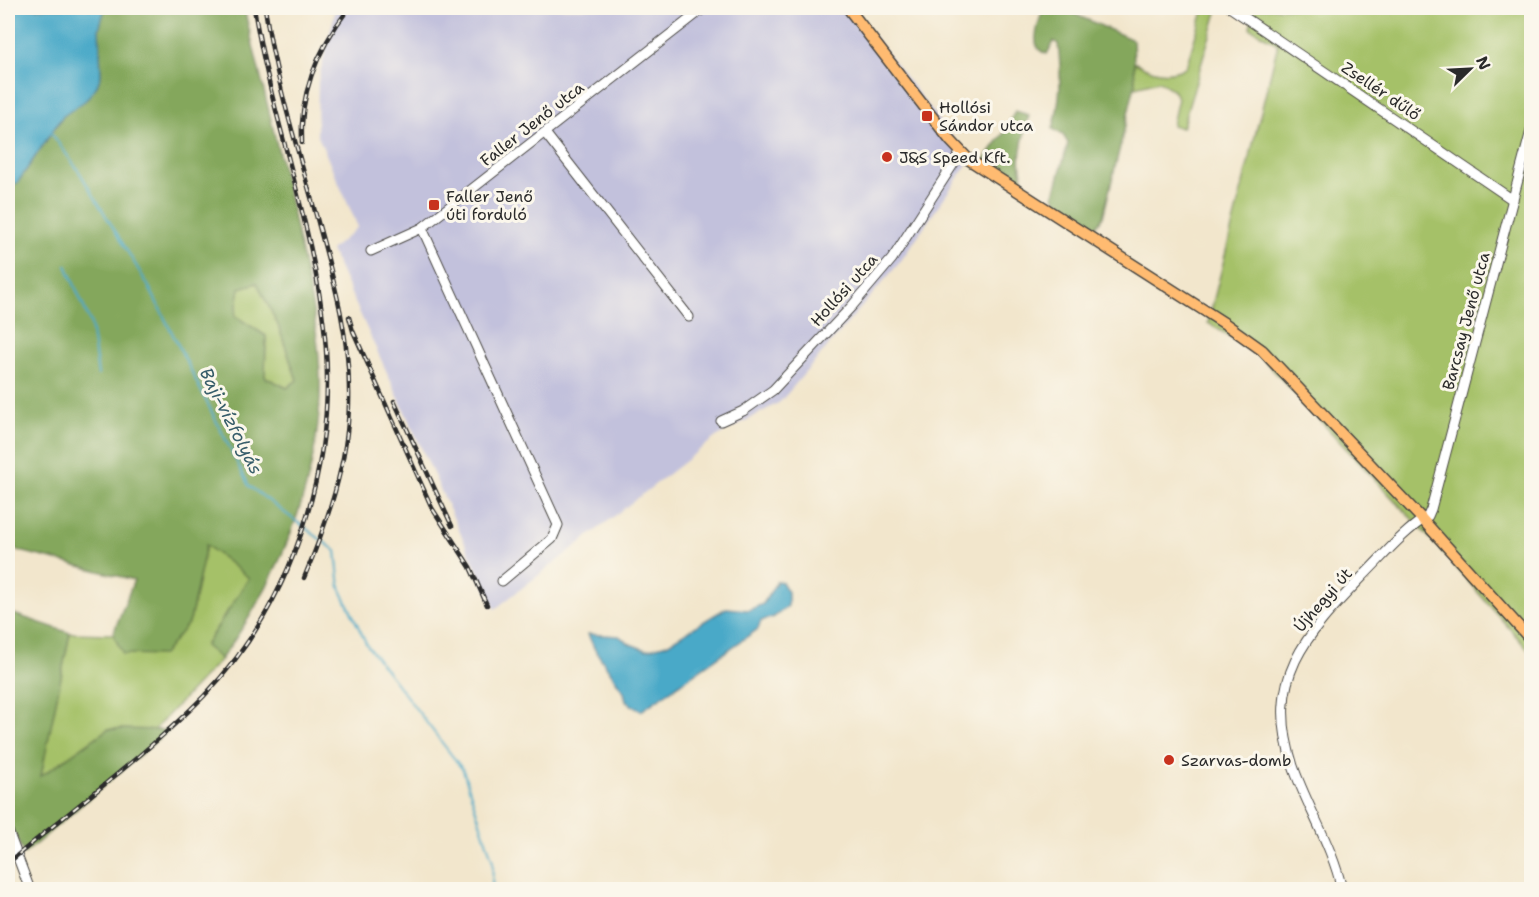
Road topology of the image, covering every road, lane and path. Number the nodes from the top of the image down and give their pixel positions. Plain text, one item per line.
1 (704, 8) edge
2 (848, 8) edge
3 (1231, 8) edge
4 (1532, 127) edge
5 (545, 133) junction
6 (961, 152) junction
7 (1513, 200) junction
8 (422, 228) junction
9 (371, 251) dead end
10 (689, 318) dead end
11 (721, 421) dead end
12 (1422, 519) junction
13 (502, 581) dead end
14 (1532, 641) edge
15 (8, 831) edge
16 (30, 890) edge
17 (1341, 890) edge

1 - 5 street, Faller Jenő utca
2 - 6 main road
3 - 7 street, Zsellér dűlő
4 - 7 street, Barcsay Jenő utca
5 - 8 street, Faller Jenő utca
5 - 10 street
6 - 11 street, Hollósi utca
6 - 12 main road
7 - 12 street, Barcsay Jenő utca
8 - 9 street, Faller Jenő utca
8 - 13 street
12 - 14 main road
12 - 17 street, Újhegyi út
15 - 16 street

